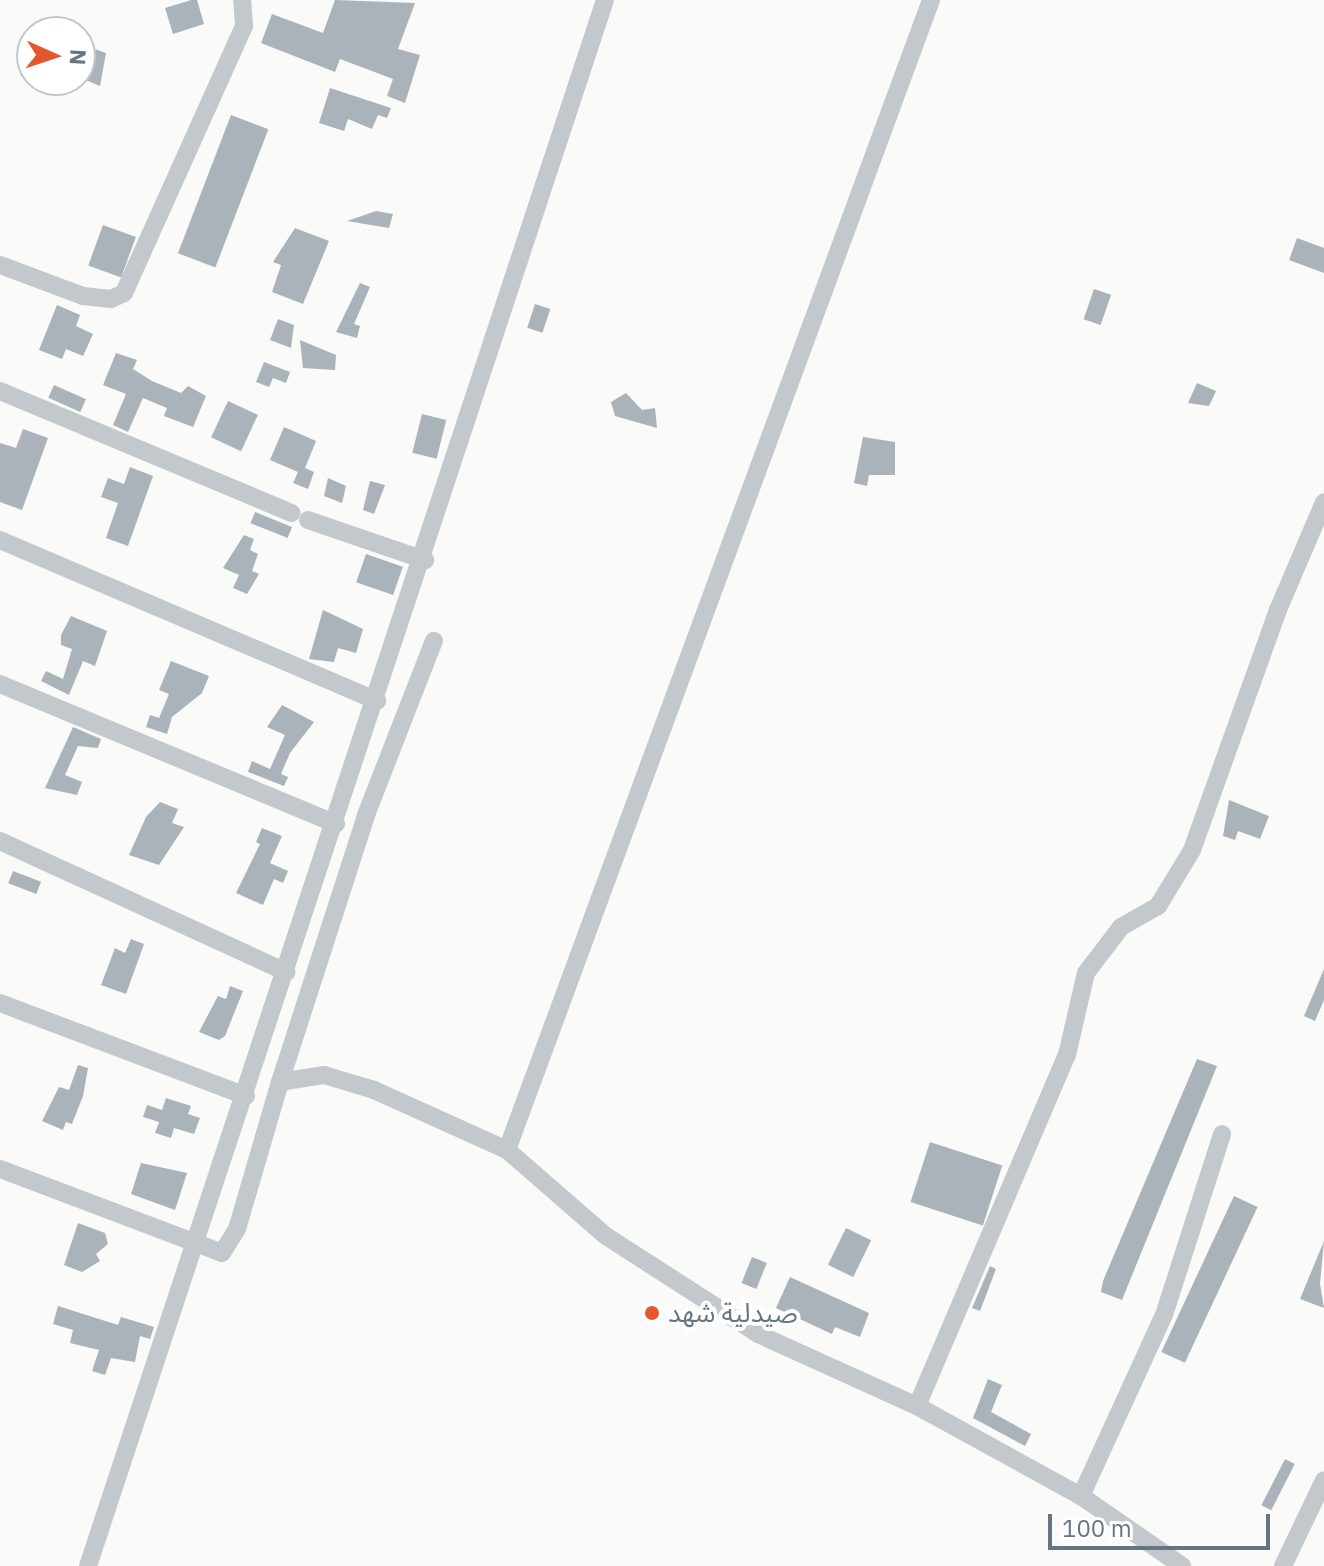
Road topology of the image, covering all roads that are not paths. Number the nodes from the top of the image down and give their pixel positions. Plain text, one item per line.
1 (242, 0) edge
2 (253, 0) edge
3 (605, 0) edge
4 (931, 0) edge
5 (244, 26) junction
6 (0, 265) edge
7 (0, 391) edge
8 (1324, 502) edge
9 (0, 540) edge
10 (425, 560) junction
11 (434, 641) dead end
12 (0, 684) edge
13 (377, 701) junction
14 (336, 824) junction
15 (0, 841) edge
16 (286, 972) junction
17 (0, 1003) edge
18 (280, 1082) junction
19 (246, 1096) junction
20 (1222, 1134) dead end
21 (507, 1150) junction
22 (0, 1169) edge
23 (196, 1246) junction
24 (917, 1406) junction
25 (1324, 1480) edge
26 (1081, 1496) junction
27 (88, 1566) edge
28 (1182, 1566) edge
29 (1283, 1566) edge

1 - 5 street
2 - 5 street
3 - 10 street
4 - 21 street
5 - 6 street
7 - 10 street
8 - 24 street
9 - 13 street
10 - 13 street
11 - 18 street
12 - 14 street
13 - 14 street
14 - 16 street
15 - 16 street
16 - 19 street
17 - 19 street
18 - 21 street
18 - 23 street
19 - 23 street
20 - 26 street
21 - 24 street
22 - 23 street
23 - 27 street
24 - 26 street
25 - 29 street
26 - 28 street

